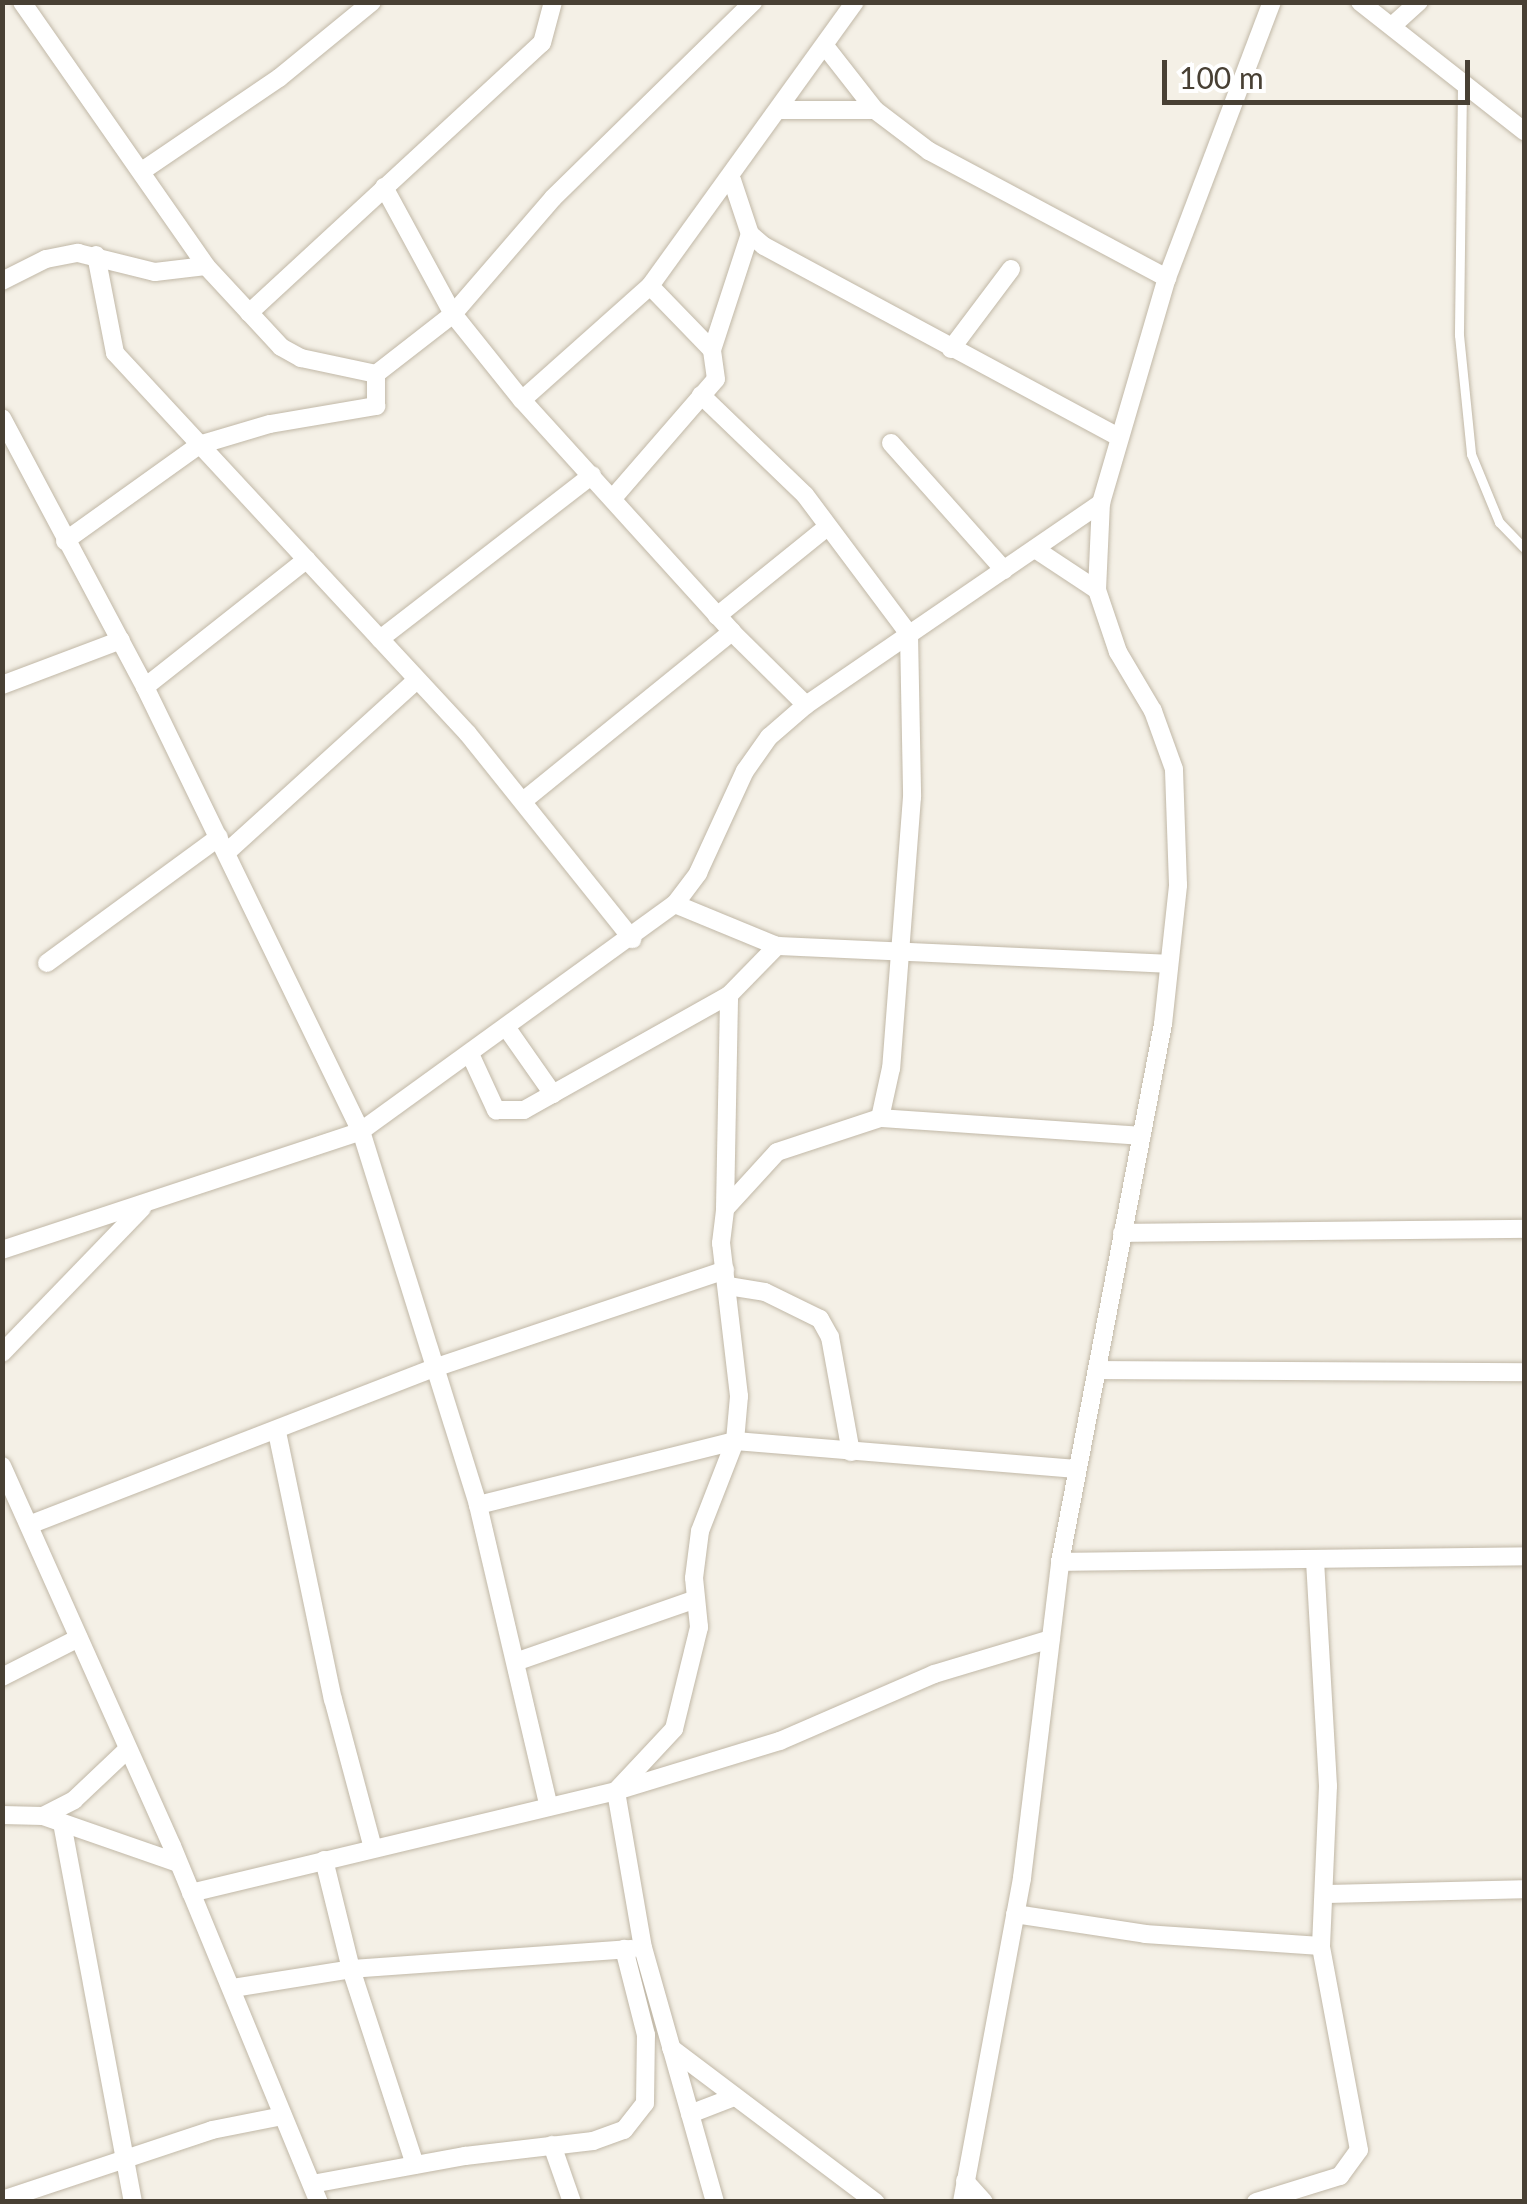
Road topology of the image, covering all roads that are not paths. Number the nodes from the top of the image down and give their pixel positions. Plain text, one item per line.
1 (22, 2) edge
2 (372, 2) edge
3 (553, 2) edge
4 (754, 2) edge
5 (855, 2) edge
6 (1272, 2) edge
7 (1360, 2) edge
8 (1419, 2) edge
9 (1392, 26) junction
10 (825, 46) junction
11 (1462, 82) junction
12 (781, 110) junction
13 (875, 110) junction
14 (1524, 132) edge
15 (142, 171) junction
16 (732, 180) junction
17 (384, 186) junction
18 (750, 234) junction
19 (96, 255) junction
20 (206, 266) junction
21 (1012, 270) dead end
22 (1167, 278) junction
23 (2, 281) edge
24 (650, 286) junction
25 (249, 312) junction
26 (453, 314) junction
27 (951, 349) junction
28 (712, 350) junction
29 (376, 374) junction
30 (701, 395) junction
31 (522, 400) junction
32 (2, 418) edge
33 (1119, 437) junction
34 (891, 443) dead end
35 (200, 444) junction
36 (592, 475) junction
37 (613, 498) junction
38 (1101, 503) junction
39 (826, 528) junction
40 (65, 541) junction
41 (1524, 548) edge
42 (1035, 549) junction
43 (307, 559) junction
44 (1004, 570) junction
45 (1097, 590) junction
46 (717, 616) junction
47 (732, 632) junction
48 (909, 634) junction
49 (380, 639) junction
50 (122, 640) junction
51 (417, 680) junction
52 (2, 686) edge
53 (146, 687) junction
54 (806, 705) junction
55 (523, 801) junction
56 (223, 845) junction
57 (675, 904) junction
58 (632, 939) junction
59 (777, 946) junction
60 (898, 954) junction
61 (46, 963) dead end
62 (1170, 964) junction
63 (728, 995) junction
64 (506, 1027) junction
65 (471, 1056) junction
66 (553, 1094) junction
67 (880, 1118) junction
68 (361, 1131) junction
69 (1141, 1136) junction
70 (146, 1204) junction
71 (725, 1209) junction
72 (1524, 1229) edge
73 (1122, 1233) junction
74 (2, 1250) edge
75 (726, 1278) junction
76 (2, 1354) edge
77 (437, 1367) junction
78 (1097, 1370) junction
79 (1524, 1372) edge
80 (277, 1432) junction
81 (735, 1441) junction
82 (850, 1452) junction
83 (2, 1466) edge
84 (1077, 1468) junction
85 (478, 1505) junction
86 (29, 1526) junction
87 (1524, 1556) edge
88 (1315, 1559) junction
89 (1060, 1562) junction
90 (696, 1600) junction
91 (79, 1638) junction
92 (1051, 1640) junction
93 (518, 1662) junction
94 (2, 1677) edge
95 (128, 1749) junction
96 (616, 1791) junction
97 (548, 1804) junction
98 (2, 1815) edge
99 (42, 1816) junction
100 (62, 1823) junction
101 (373, 1848) junction
102 (324, 1860) junction
103 (178, 1863) junction
104 (1524, 1889) edge
105 (191, 1894) junction
106 (1326, 1894) junction
107 (1015, 1914) junction
108 (1321, 1946) junction
109 (633, 1949) junction
110 (350, 1970) junction
111 (233, 1988) junction
112 (671, 2048) junction
113 (734, 2098) junction
114 (690, 2114) junction
115 (283, 2116) junction
116 (552, 2145) junction
117 (127, 2157) junction
118 (415, 2165) junction
119 (965, 2181) junction
120 (316, 2193) edge
121 (2, 2200) edge
122 (133, 2202) edge
123 (572, 2202) edge
124 (715, 2202) edge
125 (874, 2202) edge
126 (962, 2202) edge
127 (984, 2202) edge
128 (1256, 2202) edge

1 - 15 street
2 - 15 street
3 - 17 street
4 - 26 street
5 - 10 street
6 - 22 street
7 - 9 street
8 - 9 street
9 - 11 street
10 - 12 street
10 - 13 street
11 - 14 street
11 - 41 lane
12 - 13 street
12 - 16 street
13 - 22 street
15 - 20 street
16 - 18 street
16 - 24 street
17 - 25 street
17 - 26 street
18 - 27 street
18 - 28 street
19 - 20 street
19 - 23 street
19 - 35 street
20 - 25 street
21 - 27 street
22 - 33 street
24 - 28 street
24 - 31 street
25 - 29 street
26 - 29 street
26 - 31 street
27 - 33 street
28 - 30 street
29 - 35 street
30 - 37 street
30 - 39 street
31 - 36 street
32 - 40 street
33 - 38 street
34 - 44 street
35 - 40 street
35 - 43 street
36 - 37 street
36 - 49 street
37 - 46 street
38 - 42 street
38 - 45 street
39 - 46 street
39 - 48 street
40 - 50 street
42 - 44 street
42 - 45 street
43 - 49 street
43 - 53 street
44 - 48 street
45 - 62 street
46 - 47 street
47 - 54 street
47 - 55 street
48 - 54 street
48 - 60 street
49 - 51 street
50 - 52 street
50 - 53 street
51 - 55 street
51 - 56 street
53 - 56 street
54 - 57 street
55 - 58 street
56 - 61 street
56 - 68 street
57 - 58 street
57 - 59 street
58 - 64 street
59 - 60 street
59 - 63 street
60 - 62 street
60 - 67 street
62 - 69 street
63 - 66 street
63 - 71 street
64 - 65 street
64 - 66 street
65 - 66 street
65 - 68 street
67 - 69 street
67 - 71 street
68 - 70 street
68 - 77 street
69 - 73 street
70 - 74 street
70 - 76 street
71 - 75 street
72 - 73 street
73 - 78 street
75 - 77 street
75 - 81 street
75 - 82 street
77 - 80 street
77 - 85 street
78 - 79 street
78 - 84 street
80 - 86 street
80 - 101 street
81 - 82 street
81 - 85 street
81 - 90 street
82 - 84 street
83 - 86 street
84 - 89 street
85 - 93 street
86 - 91 street
87 - 88 street
88 - 89 street
88 - 106 street
89 - 92 street
90 - 93 street
90 - 96 street
91 - 94 street
91 - 95 street
92 - 96 street
92 - 107 street
93 - 97 street
95 - 99 street
95 - 103 street
96 - 97 street
96 - 109 street
97 - 101 street
98 - 99 street
99 - 100 street
100 - 103 street
100 - 117 street
101 - 102 street
102 - 105 street
102 - 110 street
103 - 105 street
104 - 106 street
105 - 111 street
106 - 108 street
107 - 108 street
107 - 119 street
108 - 128 street
109 - 110 street
109 - 112 street
109 - 116 street
110 - 111 street
110 - 118 street
111 - 115 street
112 - 113 street
112 - 114 street
113 - 114 street
113 - 125 street
114 - 124 street
115 - 117 street
115 - 120 street
116 - 118 street
116 - 123 street
117 - 121 street
117 - 122 street
118 - 120 street
119 - 126 street
119 - 127 street

